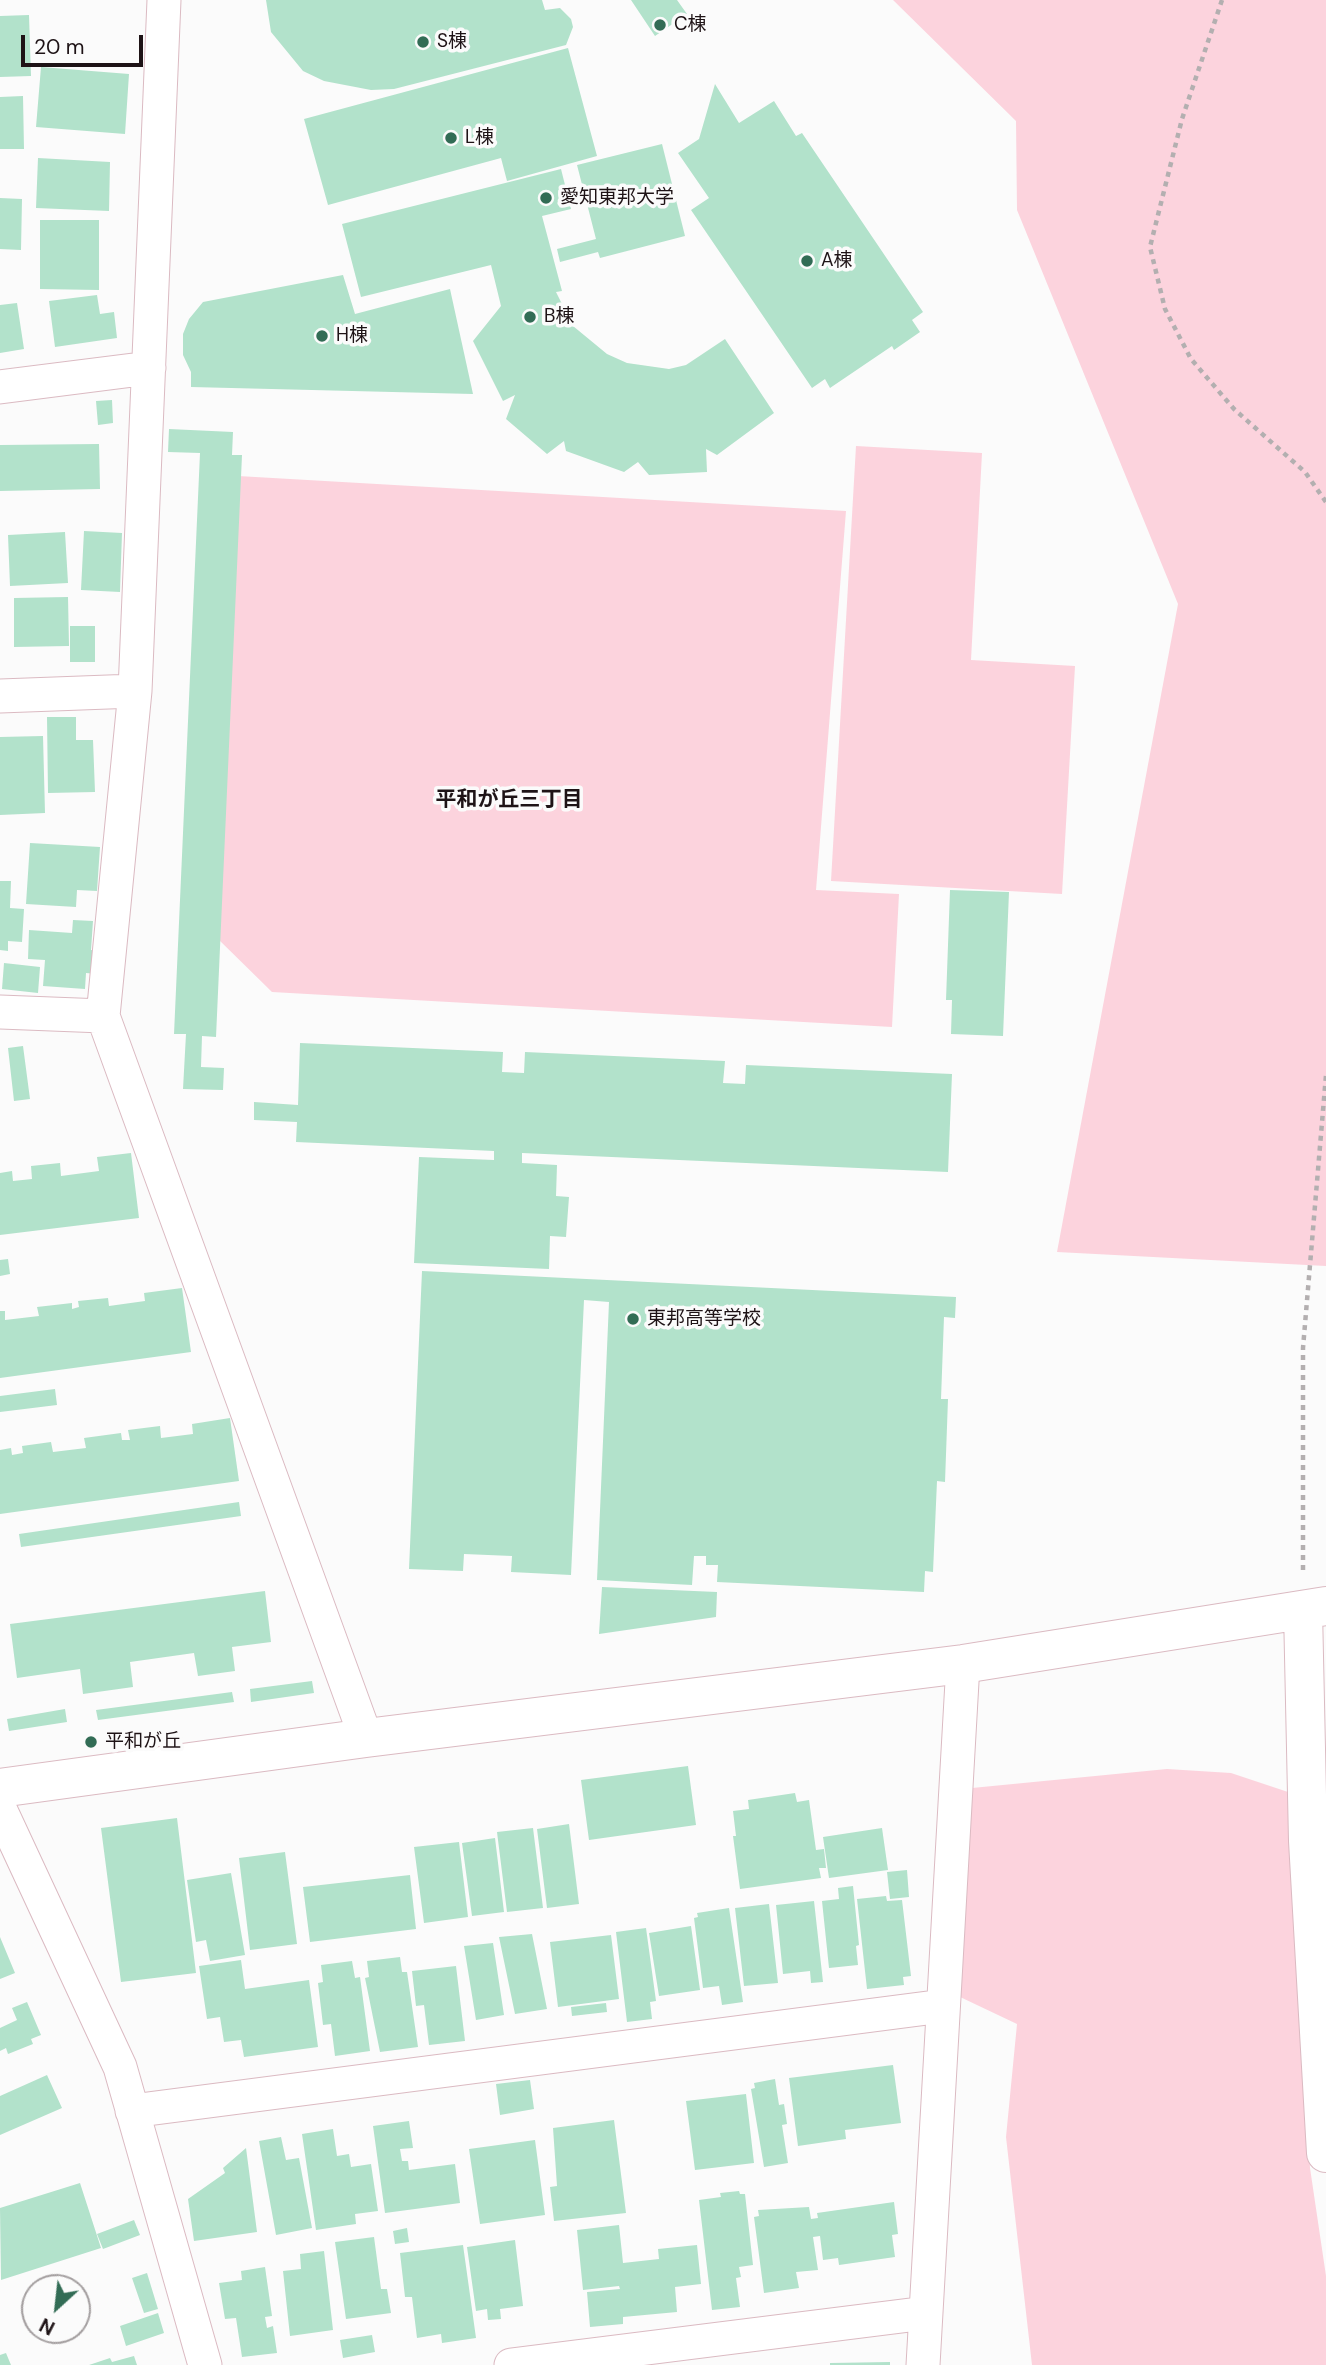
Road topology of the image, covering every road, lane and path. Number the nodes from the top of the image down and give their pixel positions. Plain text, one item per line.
1 (164, 0) edge
2 (1222, 0) edge
3 (149, 368) junction
4 (0, 387) edge
5 (1326, 502) edge
6 (135, 691) junction
7 (0, 696) edge
8 (0, 1012) edge
9 (103, 1016) junction
10 (1326, 1074) edge
11 (1314, 1608) edge
12 (962, 1664) junction
13 (366, 1738) junction
14 (0, 1788) edge
15 (0, 1809) edge
16 (943, 2006) junction
17 (132, 2110) junction
18 (1326, 2153) edge
19 (926, 2313) junction
20 (205, 2365) edge
21 (510, 2365) edge
22 (923, 2365) edge

1 - 3 street
2 - 5 path
3 - 4 street
3 - 6 street
6 - 7 street
6 - 9 street
8 - 9 street
9 - 13 street
10 - 11 path
11 - 12 street
11 - 18 street
12 - 13 street
12 - 16 street
13 - 14 street
15 - 17 street
16 - 17 street
16 - 19 street
17 - 20 street
19 - 21 street
19 - 22 street

